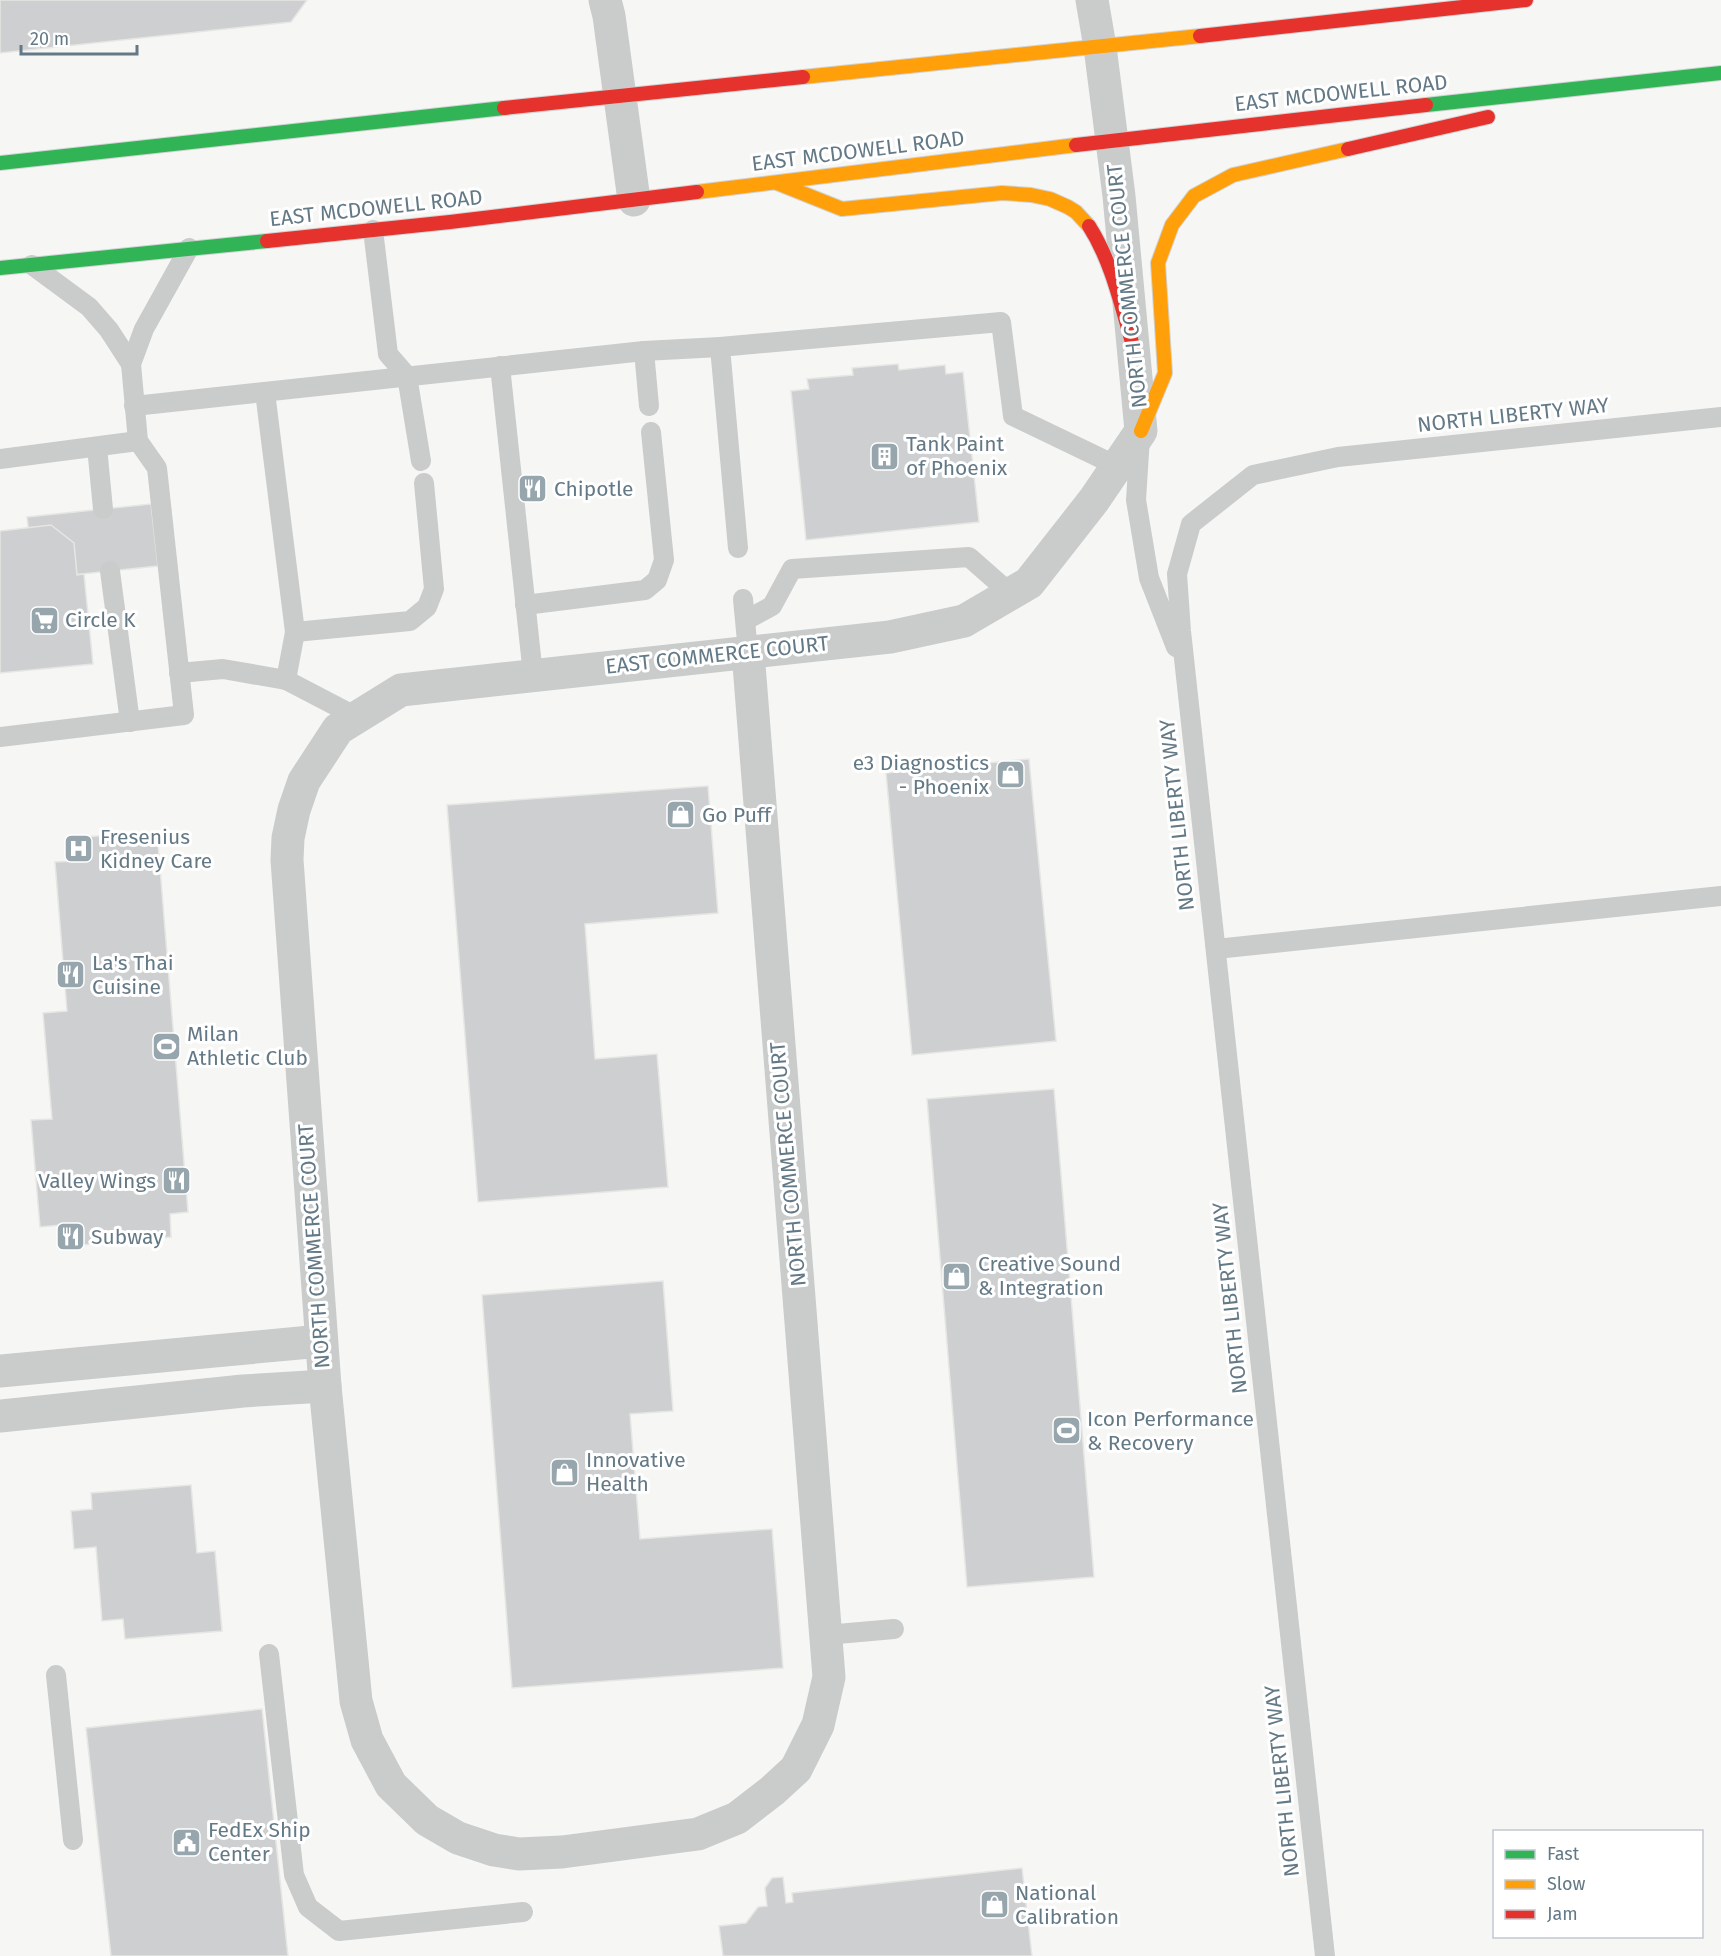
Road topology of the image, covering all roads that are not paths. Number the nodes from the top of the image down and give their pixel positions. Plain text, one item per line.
1 (604, 0) edge
2 (1092, 0) edge
3 (1526, 0) edge
4 (1363, 9) edge
5 (1100, 47) junction
6 (1721, 73) edge
7 (1637, 83) junction
8 (619, 95) junction
9 (1523, 109) dead end
10 (1500, 114) dead end
11 (1112, 140) junction
12 (0, 163) edge
13 (775, 182) junction
14 (634, 200) junction
15 (373, 230) junction
16 (189, 248) junction
17 (32, 265) junction
18 (0, 268) edge
19 (1133, 346) junction
20 (720, 347) junction
21 (644, 351) junction
22 (130, 364) junction
23 (500, 366) junction
24 (408, 376) junction
25 (265, 392) junction
26 (134, 406) junction
27 (649, 406) dead end
28 (1721, 417) edge
29 (1141, 431) junction
30 (651, 432) dead end
31 (138, 441) junction
32 (96, 447) junction
33 (0, 459) edge
34 (421, 460) dead end
35 (1117, 466) junction
36 (424, 483) dead end
37 (103, 509) dead end
38 (738, 548) dead end
39 (110, 571) dead end
40 (1011, 594) junction
41 (743, 598) dead end
42 (525, 605) junction
43 (746, 620) junction
44 (295, 632) junction
45 (748, 652) junction
46 (1186, 671) junction
47 (179, 673) junction
48 (533, 675) junction
49 (286, 680) junction
50 (357, 717) junction
51 (130, 722) junction
52 (0, 737) edge
53 (288, 838) joint
54 (1721, 896) edge
55 (1216, 949) junction
56 (321, 1341) junction
57 (0, 1371) edge
58 (325, 1386) junction
59 (0, 1416) edge
60 (894, 1629) dead end
61 (826, 1635) junction
62 (269, 1654) dead end
63 (56, 1676) dead end
64 (73, 1840) dead end
65 (524, 1912) dead end
66 (1326, 1956) edge

1 - 8 street
2 - 5 street, NORTH COMMERCE COURT
3 - 4 main road
4 - 5 main road
5 - 8 main road
5 - 11 street, NORTH COMMERCE COURT
6 - 7 main road, EAST MCDOWELL ROAD
7 - 9 main road
7 - 11 main road, EAST MCDOWELL ROAD
8 - 12 main road
8 - 14 street
10 - 29 main road
11 - 13 main road, EAST MCDOWELL ROAD
11 - 19 street, NORTH COMMERCE COURT
13 - 14 main road, EAST MCDOWELL ROAD
13 - 19 main road
14 - 15 main road, EAST MCDOWELL ROAD
15 - 16 main road, EAST MCDOWELL ROAD
15 - 24 lane
16 - 17 main road, EAST MCDOWELL ROAD
16 - 22 lane
17 - 18 main road, EAST MCDOWELL ROAD
17 - 22 lane
19 - 29 street, NORTH COMMERCE COURT
20 - 21 lane
20 - 35 lane
20 - 38 lane
21 - 23 lane
21 - 27 lane
22 - 26 lane
23 - 24 lane
23 - 42 lane
24 - 25 lane
24 - 34 lane
25 - 26 lane
25 - 44 lane
26 - 31 lane
28 - 46 lane, NORTH LIBERTY WAY
29 - 35 street, EAST COMMERCE COURT
29 - 46 lane, NORTH LIBERTY WAY
30 - 42 lane
31 - 32 lane
31 - 47 lane
32 - 33 lane
32 - 37 lane
35 - 40 street, EAST COMMERCE COURT
36 - 44 lane
39 - 51 lane
40 - 43 lane
40 - 45 street, EAST COMMERCE COURT
41 - 43 lane
42 - 48 lane
43 - 45 lane
44 - 49 lane
45 - 48 street, EAST COMMERCE COURT
45 - 61 street, NORTH COMMERCE COURT
46 - 55 lane, NORTH LIBERTY WAY
47 - 49 lane
47 - 51 lane
48 - 50 street, EAST COMMERCE COURT
49 - 50 lane
50 - 53 street, EAST COMMERCE COURT
51 - 52 lane
53 - 56 street, NORTH COMMERCE COURT
54 - 55 lane
55 - 66 lane, NORTH LIBERTY WAY
56 - 57 street
56 - 58 street, NORTH COMMERCE COURT
58 - 59 street
58 - 61 street, NORTH COMMERCE COURT
60 - 61 lane
62 - 65 lane
63 - 64 lane

